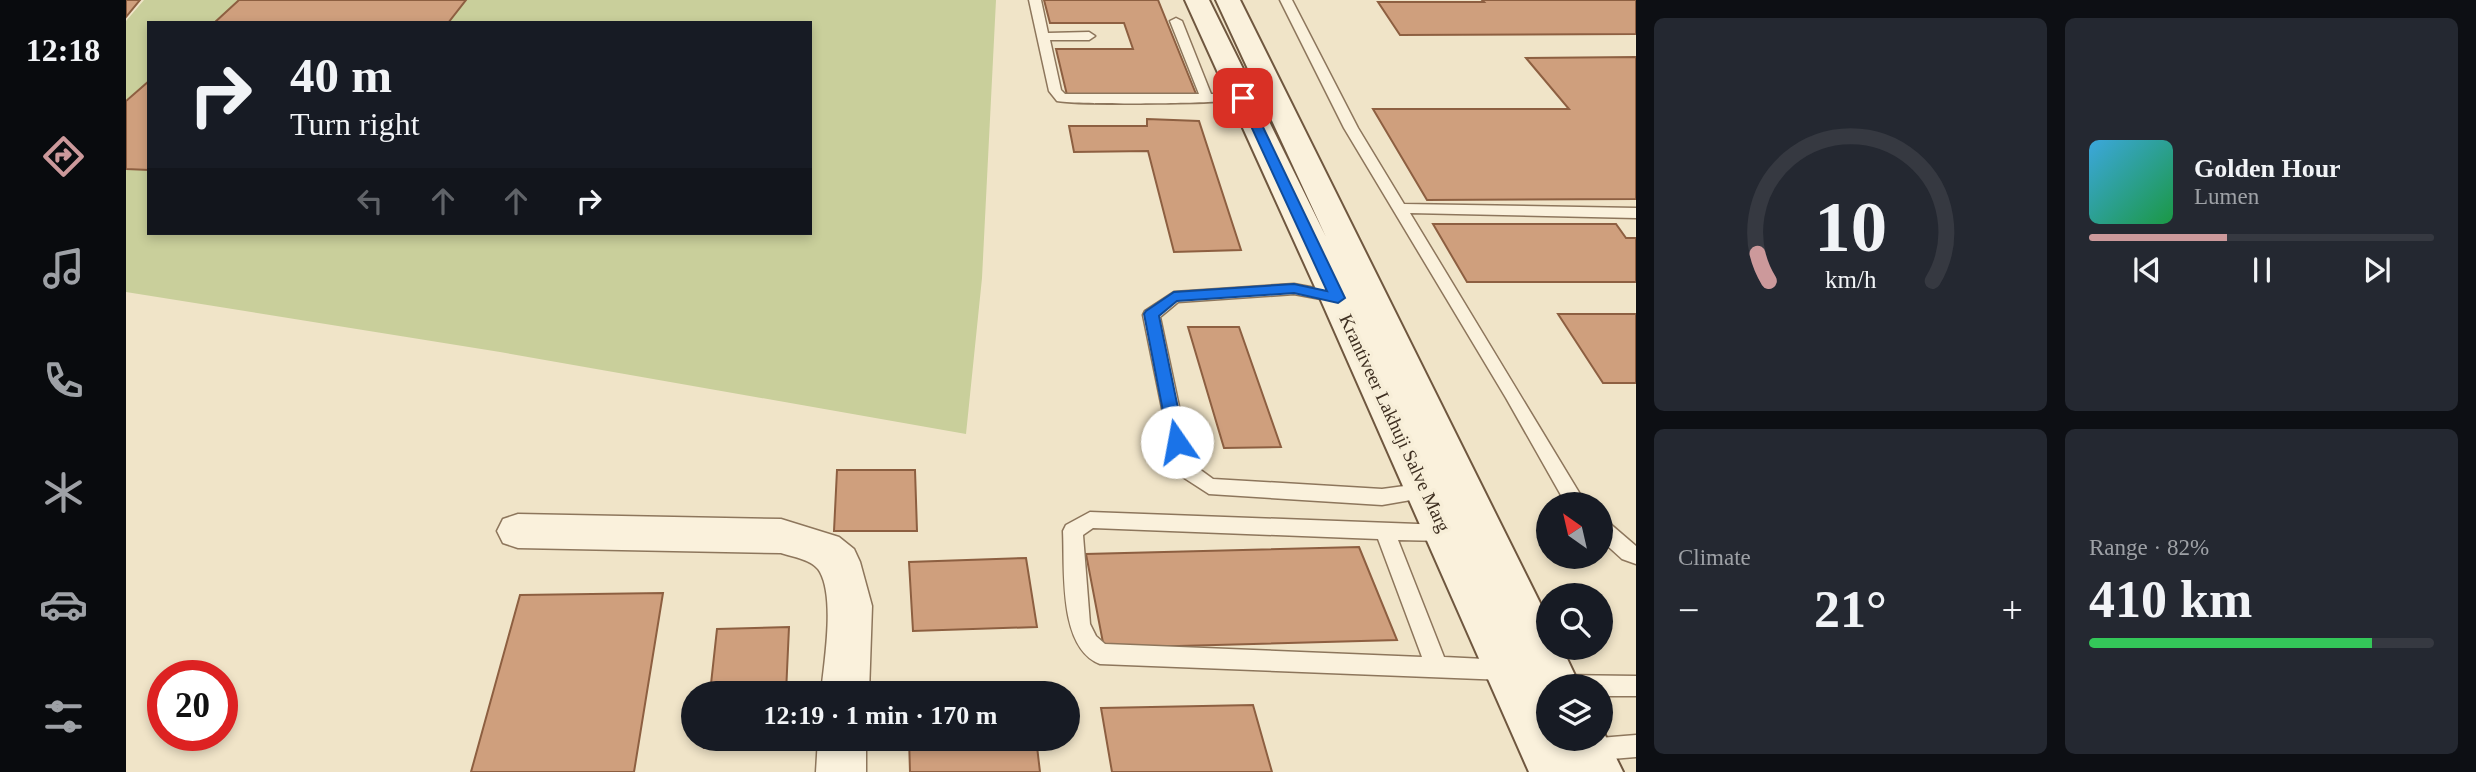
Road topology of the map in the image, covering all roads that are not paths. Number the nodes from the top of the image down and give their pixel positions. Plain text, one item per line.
1 (1035, 0) edge
2 (1286, 0) edge
3 (1205, 5) edge
4 (1089, 36) dead end
5 (1043, 37) junction
6 (1243, 98) junction
7 (1207, 99) junction
8 (1398, 208) junction
9 (1636, 212) edge
10 (1354, 299) junction
11 (1427, 491) junction
12 (1569, 492) edge
13 (518, 531) dead end
14 (1385, 531) junction
15 (1445, 533) junction
16 (1614, 539) edge
17 (1636, 555) edge
18 (1437, 667) junction
19 (1508, 670) junction
20 (1550, 674) edge
21 (846, 681) edge
22 (1613, 685) edge
23 (1636, 685) edge
24 (1636, 746) edge
25 (842, 751) edge
26 (1579, 758) edge
27 (841, 772) edge

1 - 5 lane
2 - 8 lane
3 - 6 main road, Krantiveer Lakhuji Salve Marg
3 - 7 lane
3 - 10 main road, Krantiveer Lakhuji Salve Marg
4 - 5 lane
5 - 7 lane
6 - 7 lane
6 - 10 main road, Krantiveer Lakhuji Salve Marg
8 - 9 lane
8 - 12 lane
10 - 11 main road, Krantiveer Lakhuji Salve Marg
10 - 11 lane
10 - 20 main road, Krantiveer Lakhuji Salve Marg
11 - 15 main road, Krantiveer Lakhuji Salve Marg
13 - 21 street
14 - 15 lane
14 - 18 lane
14 - 18 lane
15 - 19 main road, Krantiveer Lakhuji Salve Marg
16 - 17 lane
18 - 19 lane
19 - 26 main road, Krantiveer Lakhuji Salve Marg
22 - 23 lane
24 - 26 lane
25 - 27 street

